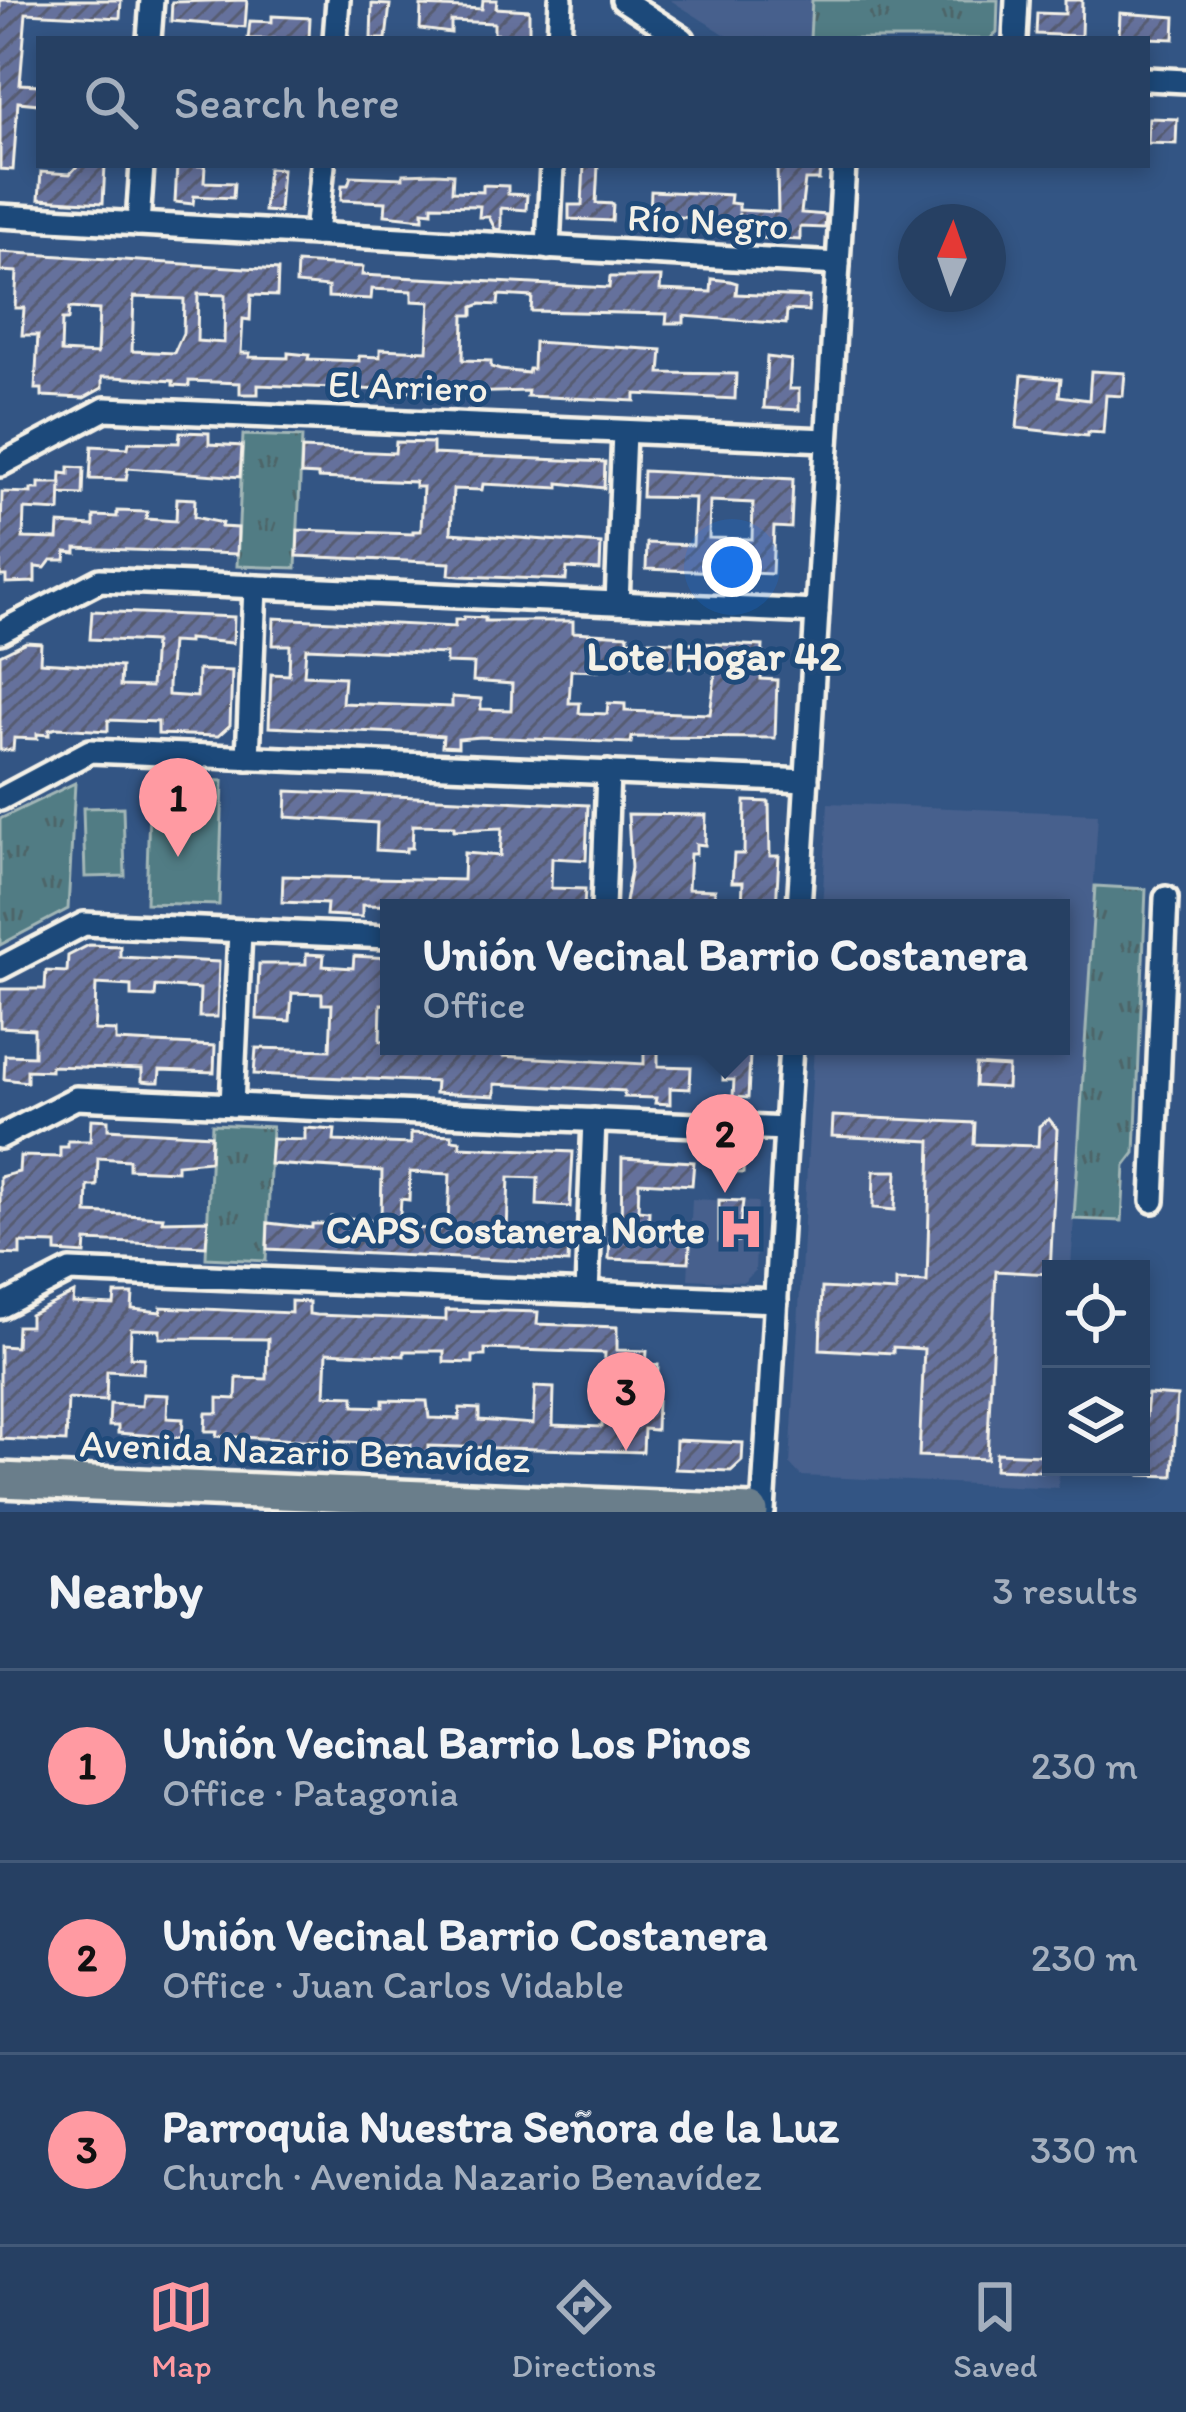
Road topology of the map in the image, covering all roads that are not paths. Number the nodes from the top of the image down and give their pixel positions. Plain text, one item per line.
1 (152, 0) edge
2 (338, 0) edge
3 (561, 0) edge
4 (622, 0) edge
5 (1017, 0) edge
6 (149, 36) edge
7 (335, 36) edge
8 (559, 36) edge
9 (678, 36) edge
10 (1015, 36) edge
11 (1150, 80) edge
12 (1186, 81) edge
13 (142, 168) edge
14 (323, 168) edge
15 (552, 168) edge
16 (844, 168) edge
17 (0, 216) edge
18 (138, 224) junction
19 (316, 234) junction
20 (548, 248) junction
21 (838, 264) junction
22 (624, 432) junction
23 (827, 440) junction
24 (0, 465) edge
25 (255, 586) junction
26 (617, 603) junction
27 (817, 612) junction
28 (0, 632) edge
29 (248, 758) junction
30 (608, 772) junction
31 (807, 781) junction
32 (0, 799) edge
33 (1166, 898) dead end
34 (603, 899) edge
35 (800, 899) edge
36 (240, 931) junction
37 (380, 938) edge
38 (0, 968) edge
39 (1162, 996) junction
40 (1186, 997) edge
41 (790, 1055) edge
42 (232, 1105) junction
43 (594, 1120) junction
44 (786, 1129) junction
45 (0, 1137) edge
46 (1153, 1202) dead end
47 (587, 1293) junction
48 (776, 1301) junction
49 (0, 1307) edge
50 (0, 1480) edge
51 (751, 1512) edge
52 (763, 1512) edge

1 - 6 street
2 - 7 street
3 - 8 street
4 - 9 street
5 - 10 street
11 - 12 street
13 - 18 street
14 - 19 street
15 - 20 street
16 - 21 street
17 - 18 street, Río Negro
18 - 19 street, Río Negro
19 - 20 street, Río Negro
20 - 21 street, Río Negro
21 - 23 street
22 - 23 street, El Arriero
22 - 24 street, El Arriero
22 - 26 street
23 - 27 street
25 - 26 street
25 - 28 street
25 - 29 street
26 - 27 street
27 - 31 street
29 - 30 street
29 - 32 street
30 - 31 street
30 - 34 street
31 - 35 street
33 - 39 street
36 - 37 street
36 - 38 street
36 - 42 street
39 - 40 street
39 - 46 street
41 - 44 street
42 - 43 street
42 - 45 street
43 - 44 street
43 - 47 street
44 - 48 street
47 - 48 street
47 - 49 street
48 - 52 street
50 - 51 main road, Avenida Nazario Benavídez

